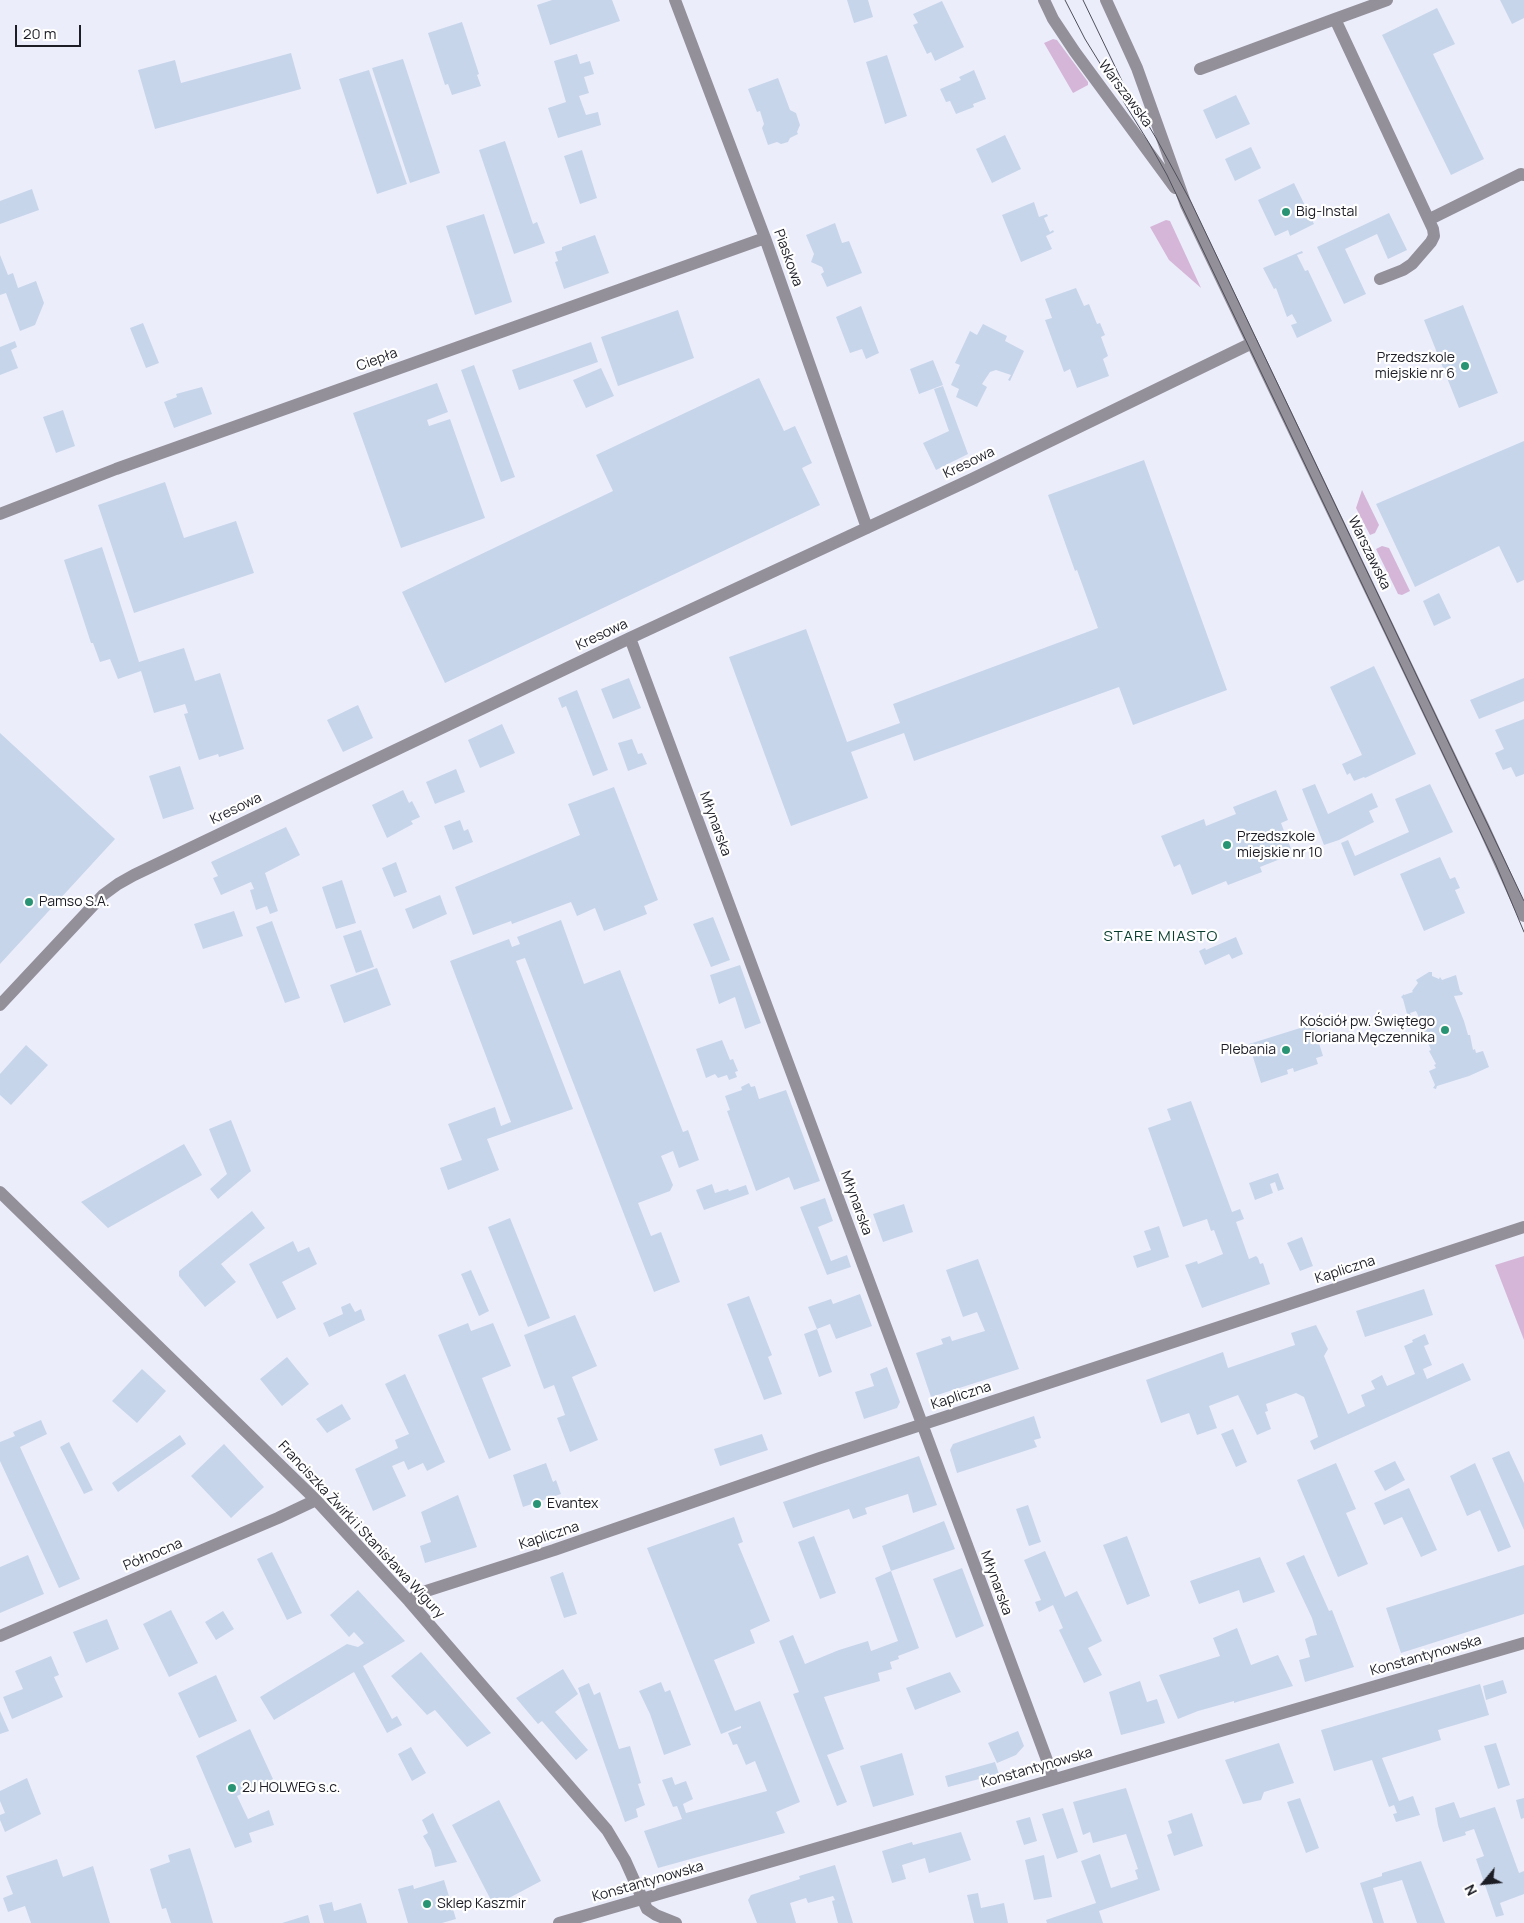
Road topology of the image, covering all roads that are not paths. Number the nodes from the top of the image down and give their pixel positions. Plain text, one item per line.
1 (675, 0) edge
2 (1044, 0) edge
3 (1106, 0) edge
4 (1387, 0) edge
5 (1335, 19) junction
6 (1200, 69) dead end
7 (1524, 175) edge
8 (1186, 204) junction
9 (1430, 218) junction
10 (765, 238) junction
11 (1380, 279) dead end
12 (1252, 343) junction
13 (0, 514) edge
14 (867, 528) junction
15 (630, 638) junction
16 (1524, 916) edge
17 (0, 1005) edge
18 (0, 1192) edge
19 (1524, 1227) edge
20 (922, 1425) junction
21 (316, 1500) junction
22 (409, 1601) junction
23 (0, 1636) edge
24 (1524, 1643) edge
25 (1054, 1779) junction
26 (642, 1899) junction
27 (559, 1923) edge
28 (676, 1923) edge

1 - 10 street, Piaskowa
2 - 8 street, Warszawska
3 - 8 street, Warszawska
4 - 5 street
5 - 6 street
5 - 9 street
7 - 9 street
8 - 12 street, Warszawska
9 - 11 street
10 - 13 street, Ciepła
10 - 14 street, Piaskowa
12 - 14 street, Kresowa
12 - 16 street, Warszawska
14 - 15 street, Kresowa
15 - 17 street, Kresowa
15 - 20 street, Młynarska
18 - 21 street, Franciszka Żwirki i Stanisława Wigury
19 - 20 street, Kapliczna
20 - 22 street, Kapliczna
20 - 25 street, Młynarska
21 - 22 street, Franciszka Żwirki i Stanisława Wigury
21 - 23 street, Północna
22 - 26 street, Franciszka Żwirki i Stanisława Wigury
24 - 25 street, Konstantynowska
25 - 26 street, Konstantynowska
26 - 27 street, Konstantynowska
26 - 28 street

